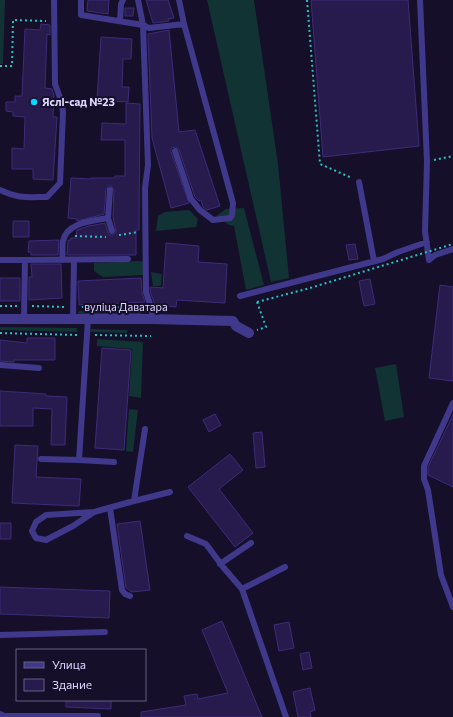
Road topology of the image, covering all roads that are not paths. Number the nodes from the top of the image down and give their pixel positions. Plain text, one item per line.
1 (54, 0) edge
2 (81, 0) edge
3 (123, 0) edge
4 (138, 0) edge
5 (179, 0) edge
6 (420, 0) edge
7 (120, 21) junction
8 (184, 24) junction
9 (143, 25) junction
10 (175, 151) dead end
11 (359, 182) road end
12 (0, 190) edge
13 (110, 190) dead end
14 (108, 218) junction
15 (112, 231) dead end
16 (427, 242) junction
17 (453, 249) edge
18 (128, 259) dead end
19 (0, 260) edge
20 (25, 260) junction
21 (62, 260) junction
22 (74, 260) junction
23 (374, 261) junction
24 (240, 296) dead end
25 (0, 319) edge
26 (24, 319) junction
27 (73, 319) junction
28 (88, 319) junction
29 (152, 319) junction
30 (249, 333) road end
31 (0, 365) edge
32 (39, 368) dead end
33 (453, 403) edge
34 (145, 429) dead end
35 (41, 459) dead end
36 (79, 460) junction
37 (114, 462) dead end
38 (170, 492) dead end
39 (134, 501) junction
40 (110, 508) junction
41 (94, 512) junction
42 (187, 536) dead end
43 (251, 543) dead end
44 (220, 564) junction
45 (285, 567) dead end
46 (242, 589) junction
47 (130, 596) dead end
48 (453, 607) edge
49 (105, 632) dead end
50 (0, 635) edge
51 (0, 714) edge
52 (98, 716) edge
53 (286, 717) edge

1 - 12 lane
2 - 7 lane
3 - 7 lane
4 - 9 lane
5 - 8 lane
6 - 16 lane
7 - 9 lane
8 - 9 lane
8 - 10 lane
9 - 29 lane
11 - 23 lane
13 - 14 lane
14 - 15 lane
14 - 21 lane
16 - 17 lane
16 - 23 lane
18 - 22 lane
19 - 20 lane
20 - 21 lane
20 - 26 lane
21 - 22 lane
22 - 27 lane
23 - 24 lane
25 - 26 street, вуліца Даватара
26 - 27 street, вуліца Даватара
27 - 28 street, вуліца Даватара
28 - 29 street, вуліца Даватара
28 - 36 lane
29 - 30 street, вуліца Даватара
31 - 32 lane
33 - 48 lane
34 - 39 lane
35 - 36 lane
36 - 37 lane
38 - 39 lane
39 - 40 lane
40 - 41 lane
40 - 47 lane
41 - 41 lane
42 - 44 lane
43 - 44 lane
44 - 46 lane
45 - 46 lane
46 - 53 lane
49 - 50 lane
51 - 52 lane

